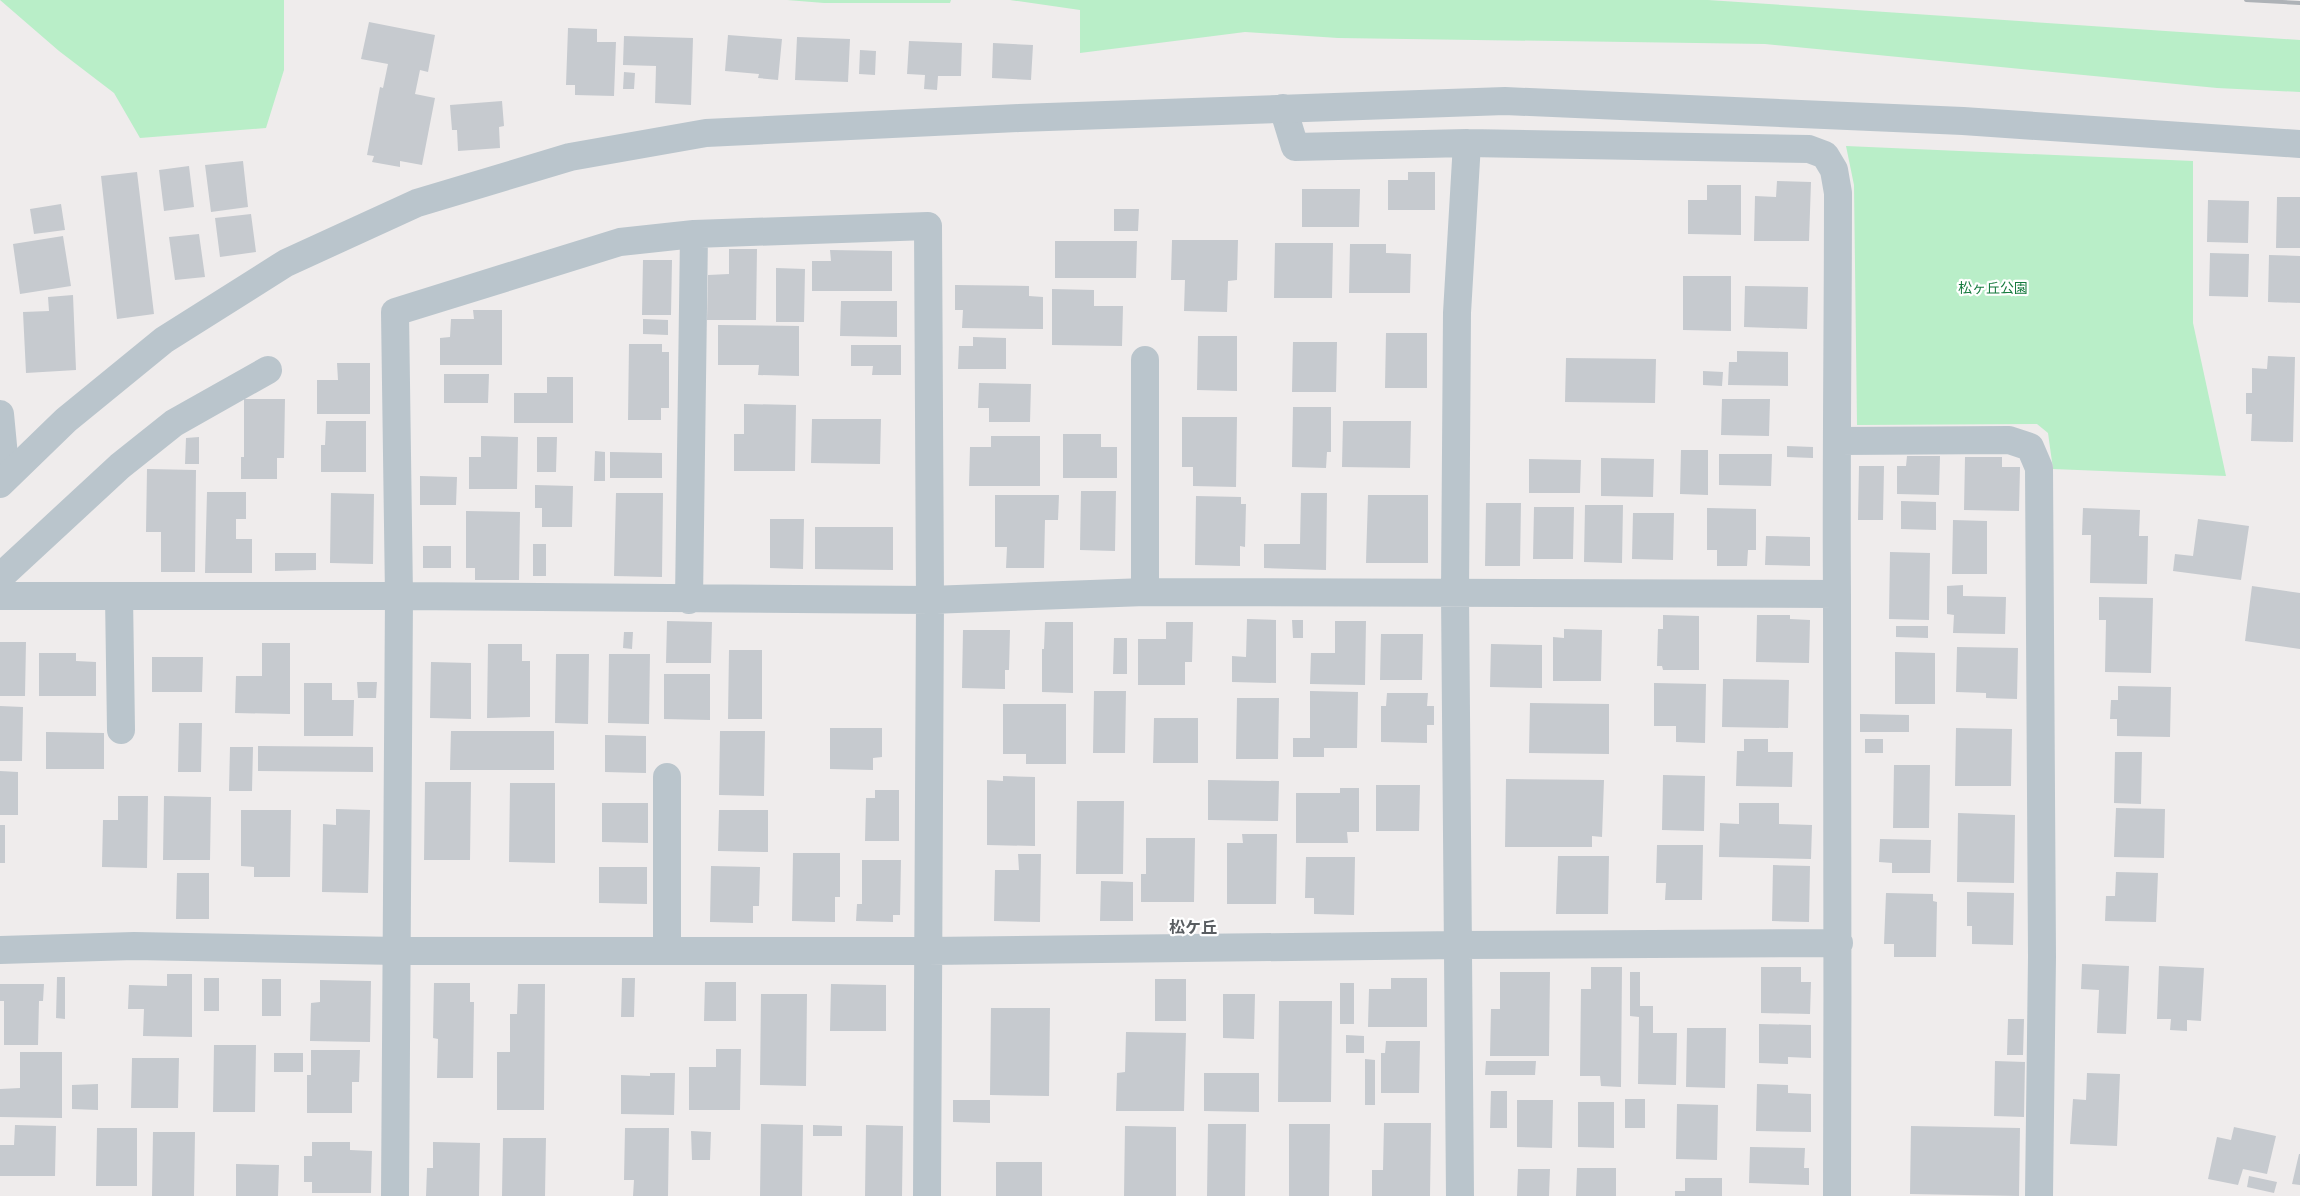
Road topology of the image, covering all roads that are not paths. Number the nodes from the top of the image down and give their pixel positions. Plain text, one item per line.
1 (1283, 108) junction
2 (1467, 143) junction
3 (2300, 144) edge
4 (694, 234) junction
5 (1145, 360) dead end
6 (268, 370) dead end
7 (0, 414) edge
8 (1839, 441) junction
9 (3, 481) edge
10 (0, 577) edge
11 (1145, 592) junction
12 (1455, 593) junction
13 (1837, 594) junction
14 (0, 596) edge
15 (119, 596) junction
16 (399, 596) junction
17 (689, 600) junction
18 (930, 600) junction
19 (121, 730) dead end
20 (667, 777) dead end
21 (1839, 943) junction
22 (1459, 945) junction
23 (0, 950) edge
24 (397, 951) junction
25 (667, 951) junction
26 (928, 951) junction
27 (395, 1196) edge
28 (927, 1196) edge
29 (1460, 1196) edge
30 (1836, 1196) edge
31 (2039, 1196) edge

1 - 2 street
1 - 3 street
1 - 9 street
2 - 8 street
2 - 12 street
4 - 16 street
4 - 17 street
4 - 18 street
5 - 11 street
6 - 10 street
7 - 9 street
8 - 13 street
8 - 31 street
11 - 12 street
11 - 18 street
12 - 13 street
12 - 22 street
13 - 21 street
14 - 15 street
15 - 16 street
15 - 19 street
16 - 17 street
16 - 24 street
17 - 18 street
18 - 26 street
20 - 25 street
21 - 22 street
21 - 30 street
22 - 26 street
22 - 29 street
23 - 24 street
24 - 25 street
24 - 27 street
25 - 26 street
26 - 28 street

